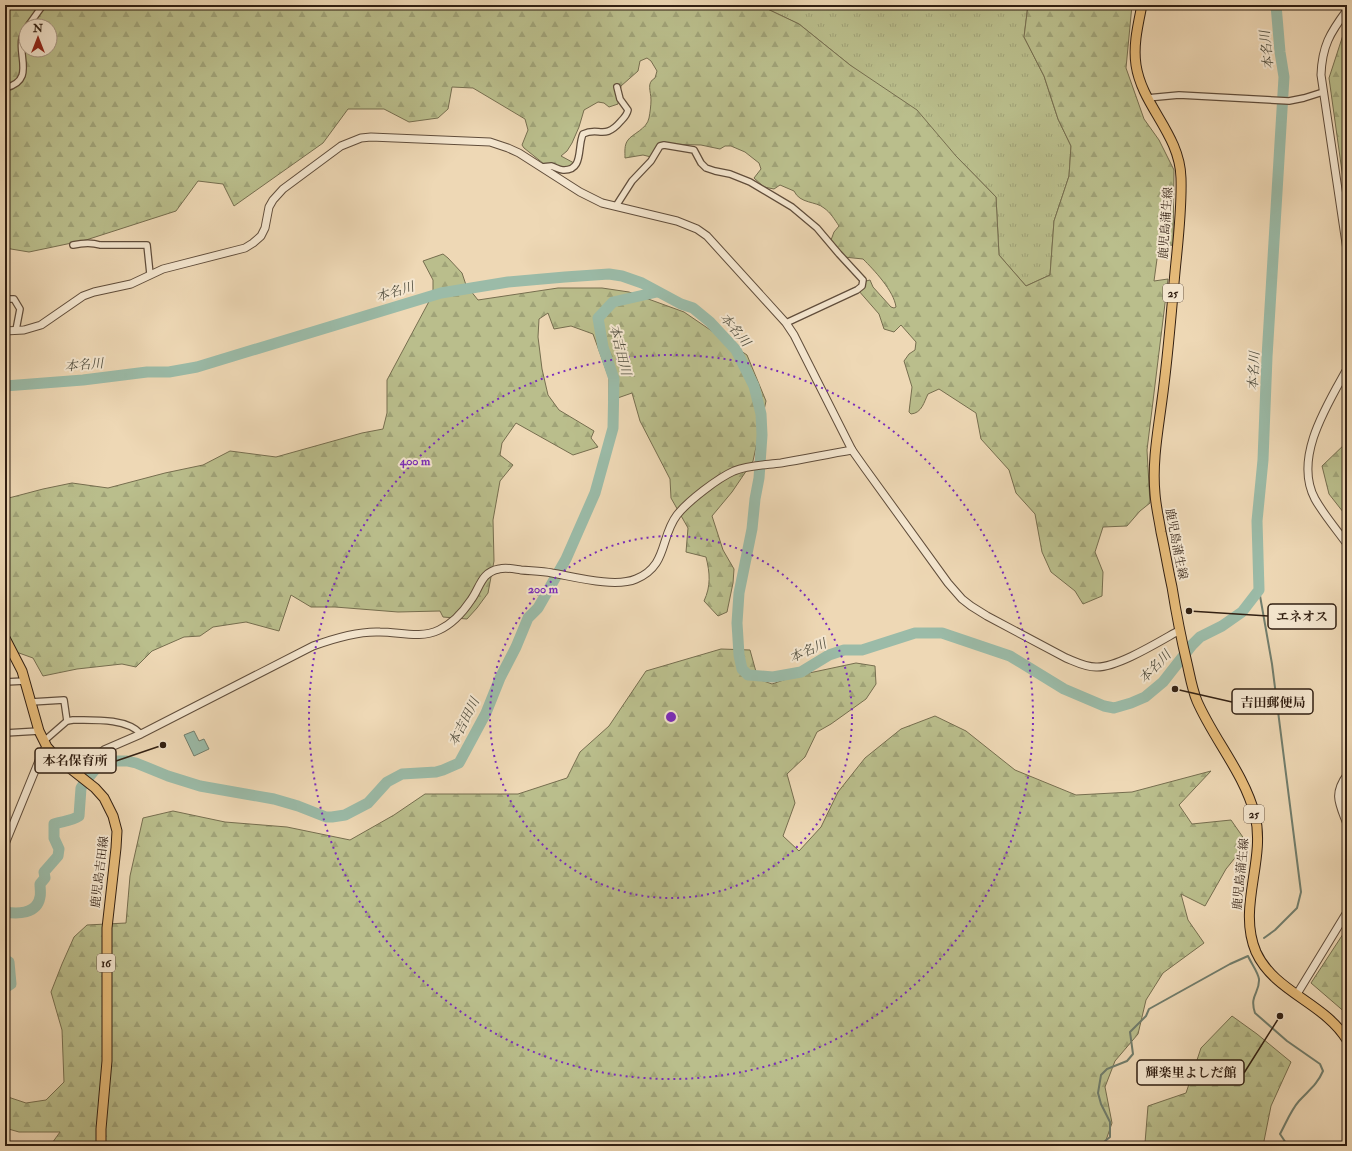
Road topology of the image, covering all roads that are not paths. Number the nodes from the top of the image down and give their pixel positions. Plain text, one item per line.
1 (43, 5) edge
2 (1142, 5) edge
3 (1347, 10) edge
4 (34, 18) edge
5 (23, 58) edge
6 (617, 87) dead end
7 (5, 88) edge
8 (1323, 92) junction
9 (1147, 98) junction
10 (542, 167) junction
11 (616, 206) junction
12 (73, 245) dead end
13 (1347, 250) edge
14 (150, 274) junction
15 (5, 299) edge
16 (786, 323) junction
17 (16, 330) junction
18 (5, 331) edge
19 (1347, 369) edge
20 (852, 450) junction
21 (1347, 544) edge
22 (1180, 630) junction
23 (6, 642) edge
24 (25, 681) junction
25 (5, 682) edge
26 (31, 702) junction
27 (67, 722) junction
28 (39, 731) junction
29 (5, 733) edge
30 (141, 734) junction
31 (46, 744) junction
32 (1347, 775) edge
33 (81, 777) junction
34 (1347, 824) edge
35 (5, 844) edge
36 (1347, 912) edge
37 (1297, 994) junction
38 (1347, 1040) edge
39 (101, 1146) edge

1 - 4 street
2 - 9 main road, 鹿児島蒲生線 / 25
3 - 8 street
5 - 7 street
6 - 10 street
8 - 9 street
8 - 13 street
9 - 22 main road, 鹿児島蒲生線 / 25
10 - 11 street
10 - 14 street
11 - 16 street
11 - 16 street
12 - 14 street
14 - 17 street
15 - 17 street
16 - 20 street
17 - 18 street
19 - 21 street
20 - 22 street
20 - 30 street
22 - 37 main road, 鹿児島蒲生線 / 25
23 - 24 main road, 鹿児島吉田線 / 16
24 - 25 street
24 - 26 main road, 鹿児島吉田線 / 16
26 - 27 street
26 - 28 main road, 鹿児島吉田線 / 16
27 - 30 street
27 - 31 street
28 - 29 street
28 - 31 main road, 鹿児島吉田線 / 16
30 - 33 street
31 - 33 main road, 鹿児島吉田線 / 16
31 - 35 street
32 - 34 street
33 - 39 main road, 鹿児島吉田線 / 16
36 - 37 street
37 - 38 main road, 鹿児島蒲生線 / 25

